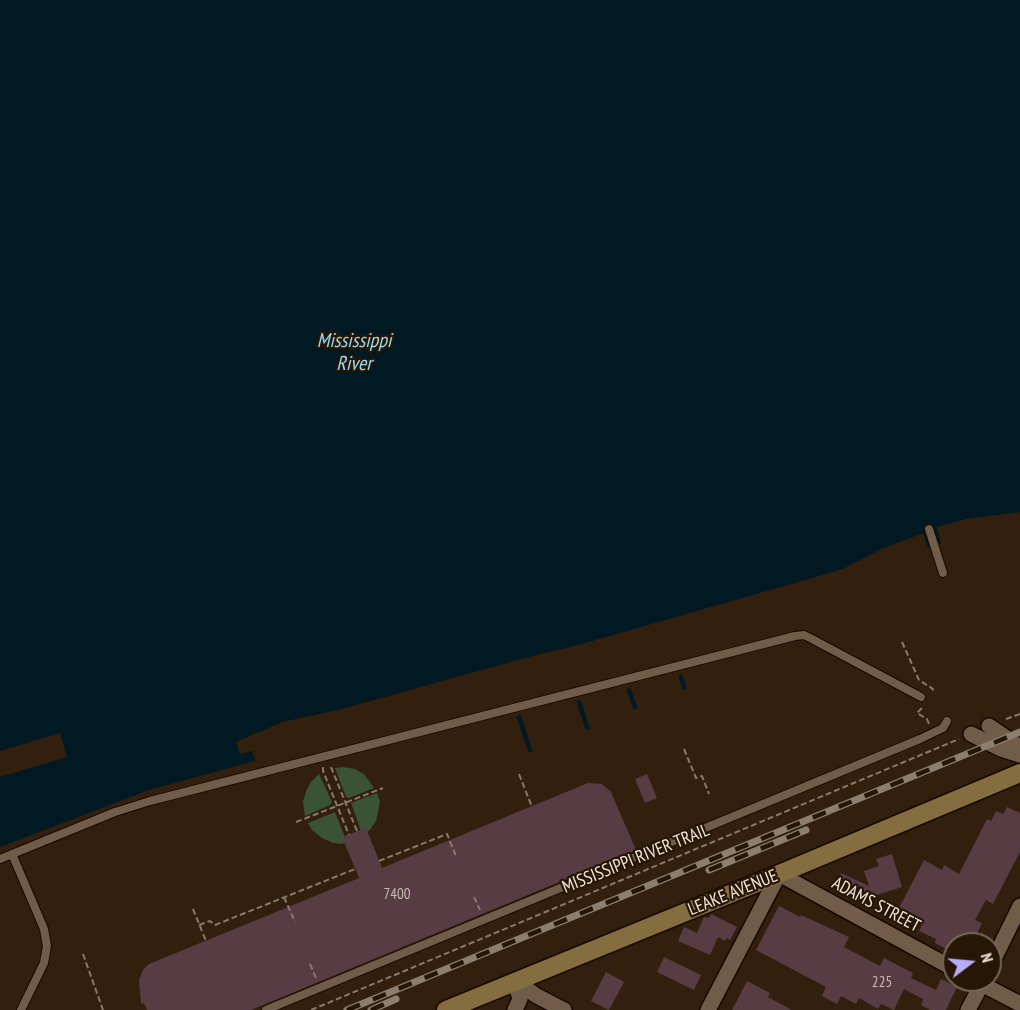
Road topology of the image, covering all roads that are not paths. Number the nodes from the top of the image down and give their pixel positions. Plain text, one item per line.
1 (929, 529) dead end
2 (943, 573) dead end
3 (925, 699) road end
4 (947, 721) dead end
5 (989, 726) dead end
6 (971, 734) road end
7 (1020, 747) edge
8 (1020, 755) edge
9 (1020, 773) edge
10 (12, 854) junction
11 (0, 859) edge
12 (779, 874) junction
13 (1020, 906) edge
14 (1002, 943) edge
15 (942, 962) edge
16 (516, 981) junction
17 (975, 992) edge
18 (999, 992) edge
19 (1020, 1004) edge
20 (21, 1010) edge
21 (266, 1010) edge
22 (446, 1010) edge
23 (514, 1010) edge
24 (564, 1010) edge
25 (708, 1010) edge
26 (968, 1010) edge

1 - 2 lane
3 - 10 lane
4 - 21 lane
5 - 7 street
6 - 8 street
9 - 12 street, LEAKE AVENUE
10 - 11 lane
10 - 20 lane
12 - 15 street, ADAMS STREET
12 - 16 street, LEAKE AVENUE
12 - 25 street
13 - 14 street
16 - 22 street, LEAKE AVENUE
16 - 23 street
16 - 24 street
17 - 26 street
18 - 19 street

